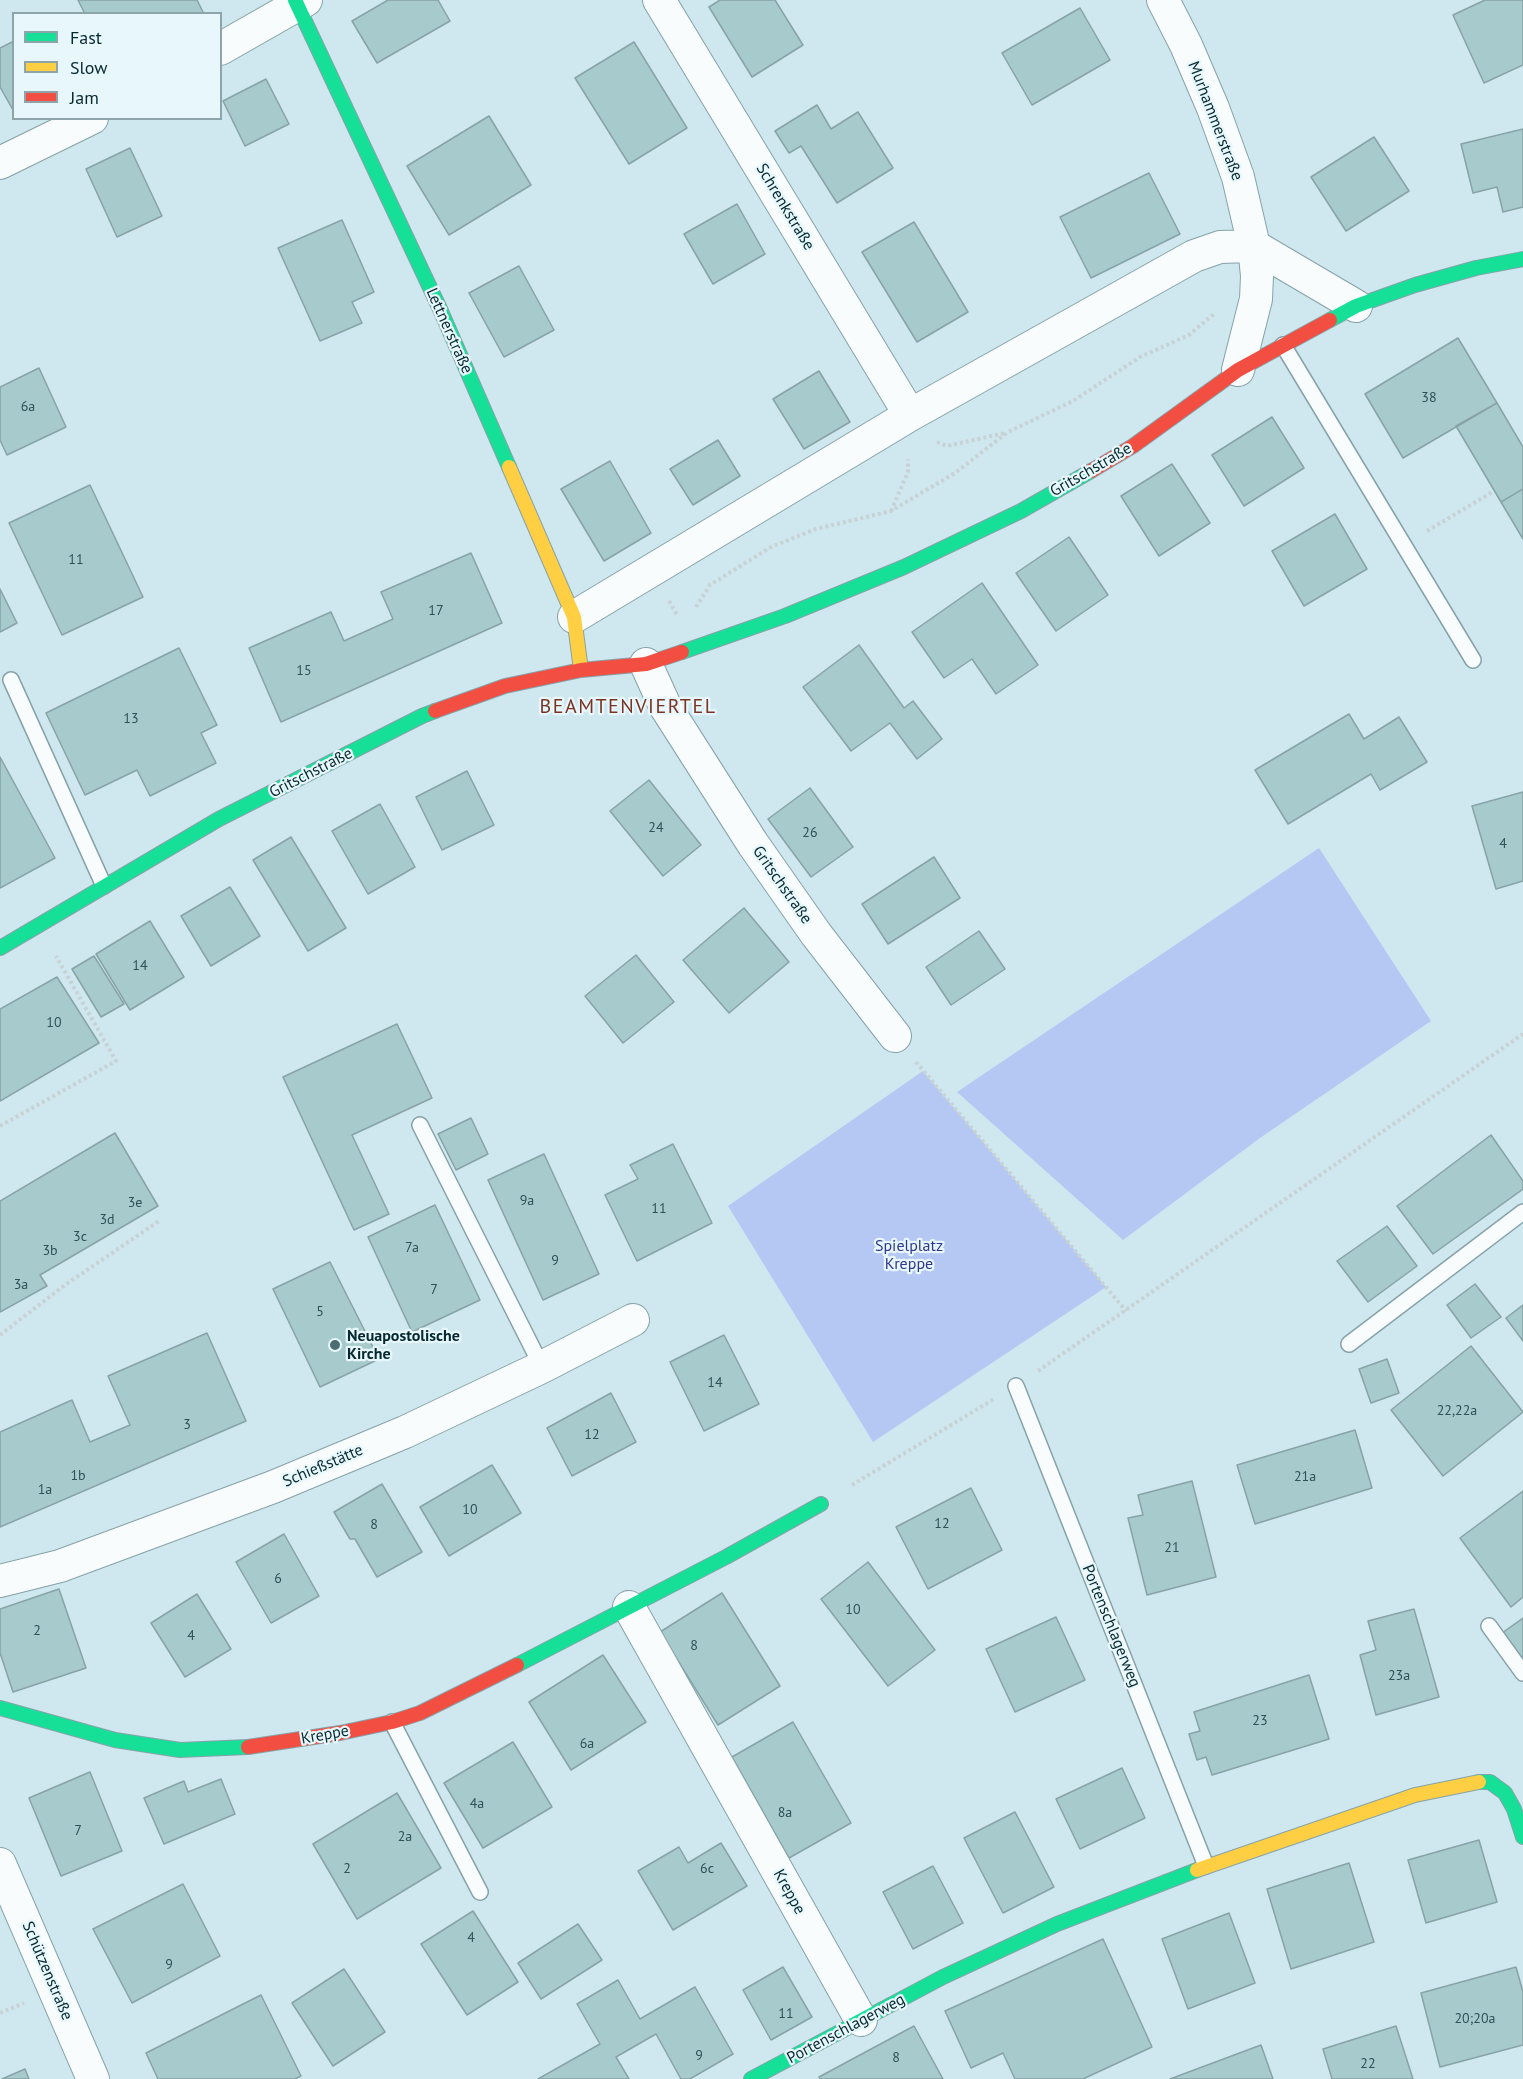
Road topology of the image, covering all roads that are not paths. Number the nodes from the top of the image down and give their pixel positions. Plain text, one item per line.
1 (659, 0) edge
2 (1163, 0) edge
3 (300, 2) edge
4 (222, 48) edge
5 (88, 120) edge
6 (0, 162) edge
7 (1254, 246) junction
8 (1523, 259) edge
9 (1356, 306) junction
10 (1283, 345) junction
11 (1238, 370) junction
12 (905, 418) junction
13 (574, 616) junction
14 (1473, 660) dead end
15 (646, 664) junction
16 (581, 670) junction
17 (11, 680) dead end
18 (104, 886) junction
19 (0, 948) edge
20 (894, 1036) road end
21 (420, 1125) dead end
22 (1523, 1212) edge
23 (633, 1320) dead end
24 (1349, 1344) dead end
25 (542, 1367) junction
26 (1016, 1386) road end
27 (821, 1504) road end
28 (0, 1581) edge
29 (629, 1607) junction
30 (1489, 1626) dead end
31 (1523, 1673) edge
32 (0, 1708) edge
33 (392, 1722) junction
34 (1523, 1837) edge
35 (0, 1864) edge
36 (1206, 1866) junction
37 (480, 1892) dead end
38 (861, 2020) junction
39 (93, 2079) edge
40 (751, 2079) edge

1 - 12 street, Schrenkstraße
2 - 7 street, Murhammerstraße
3 - 4 street
3 - 13 street, Lettnerstraße
5 - 6 street
7 - 9 street
7 - 11 street, Murhammerstraße
7 - 12 street
8 - 9 street, Gritschstraße
9 - 10 street, Gritschstraße
10 - 11 street, Gritschstraße
10 - 14 lane
11 - 15 street, Gritschstraße
12 - 13 street
13 - 16 street, Lettnerstraße
15 - 16 street, Gritschstraße
15 - 20 street, Gritschstraße
16 - 18 street, Gritschstraße
17 - 18 lane
18 - 19 street, Gritschstraße
21 - 25 lane
22 - 24 lane
23 - 25 street, Schießstätte
25 - 28 street, Schießstätte
26 - 36 lane, Portenschlagerweg
27 - 29 street, Kreppe
29 - 33 street, Kreppe
29 - 38 street, Kreppe
30 - 31 lane
32 - 33 street, Kreppe
33 - 37 lane
34 - 36 street, Portenschlagerweg
35 - 39 street, Schützenstraße
36 - 38 street, Portenschlagerweg
38 - 40 street, Portenschlagerweg

